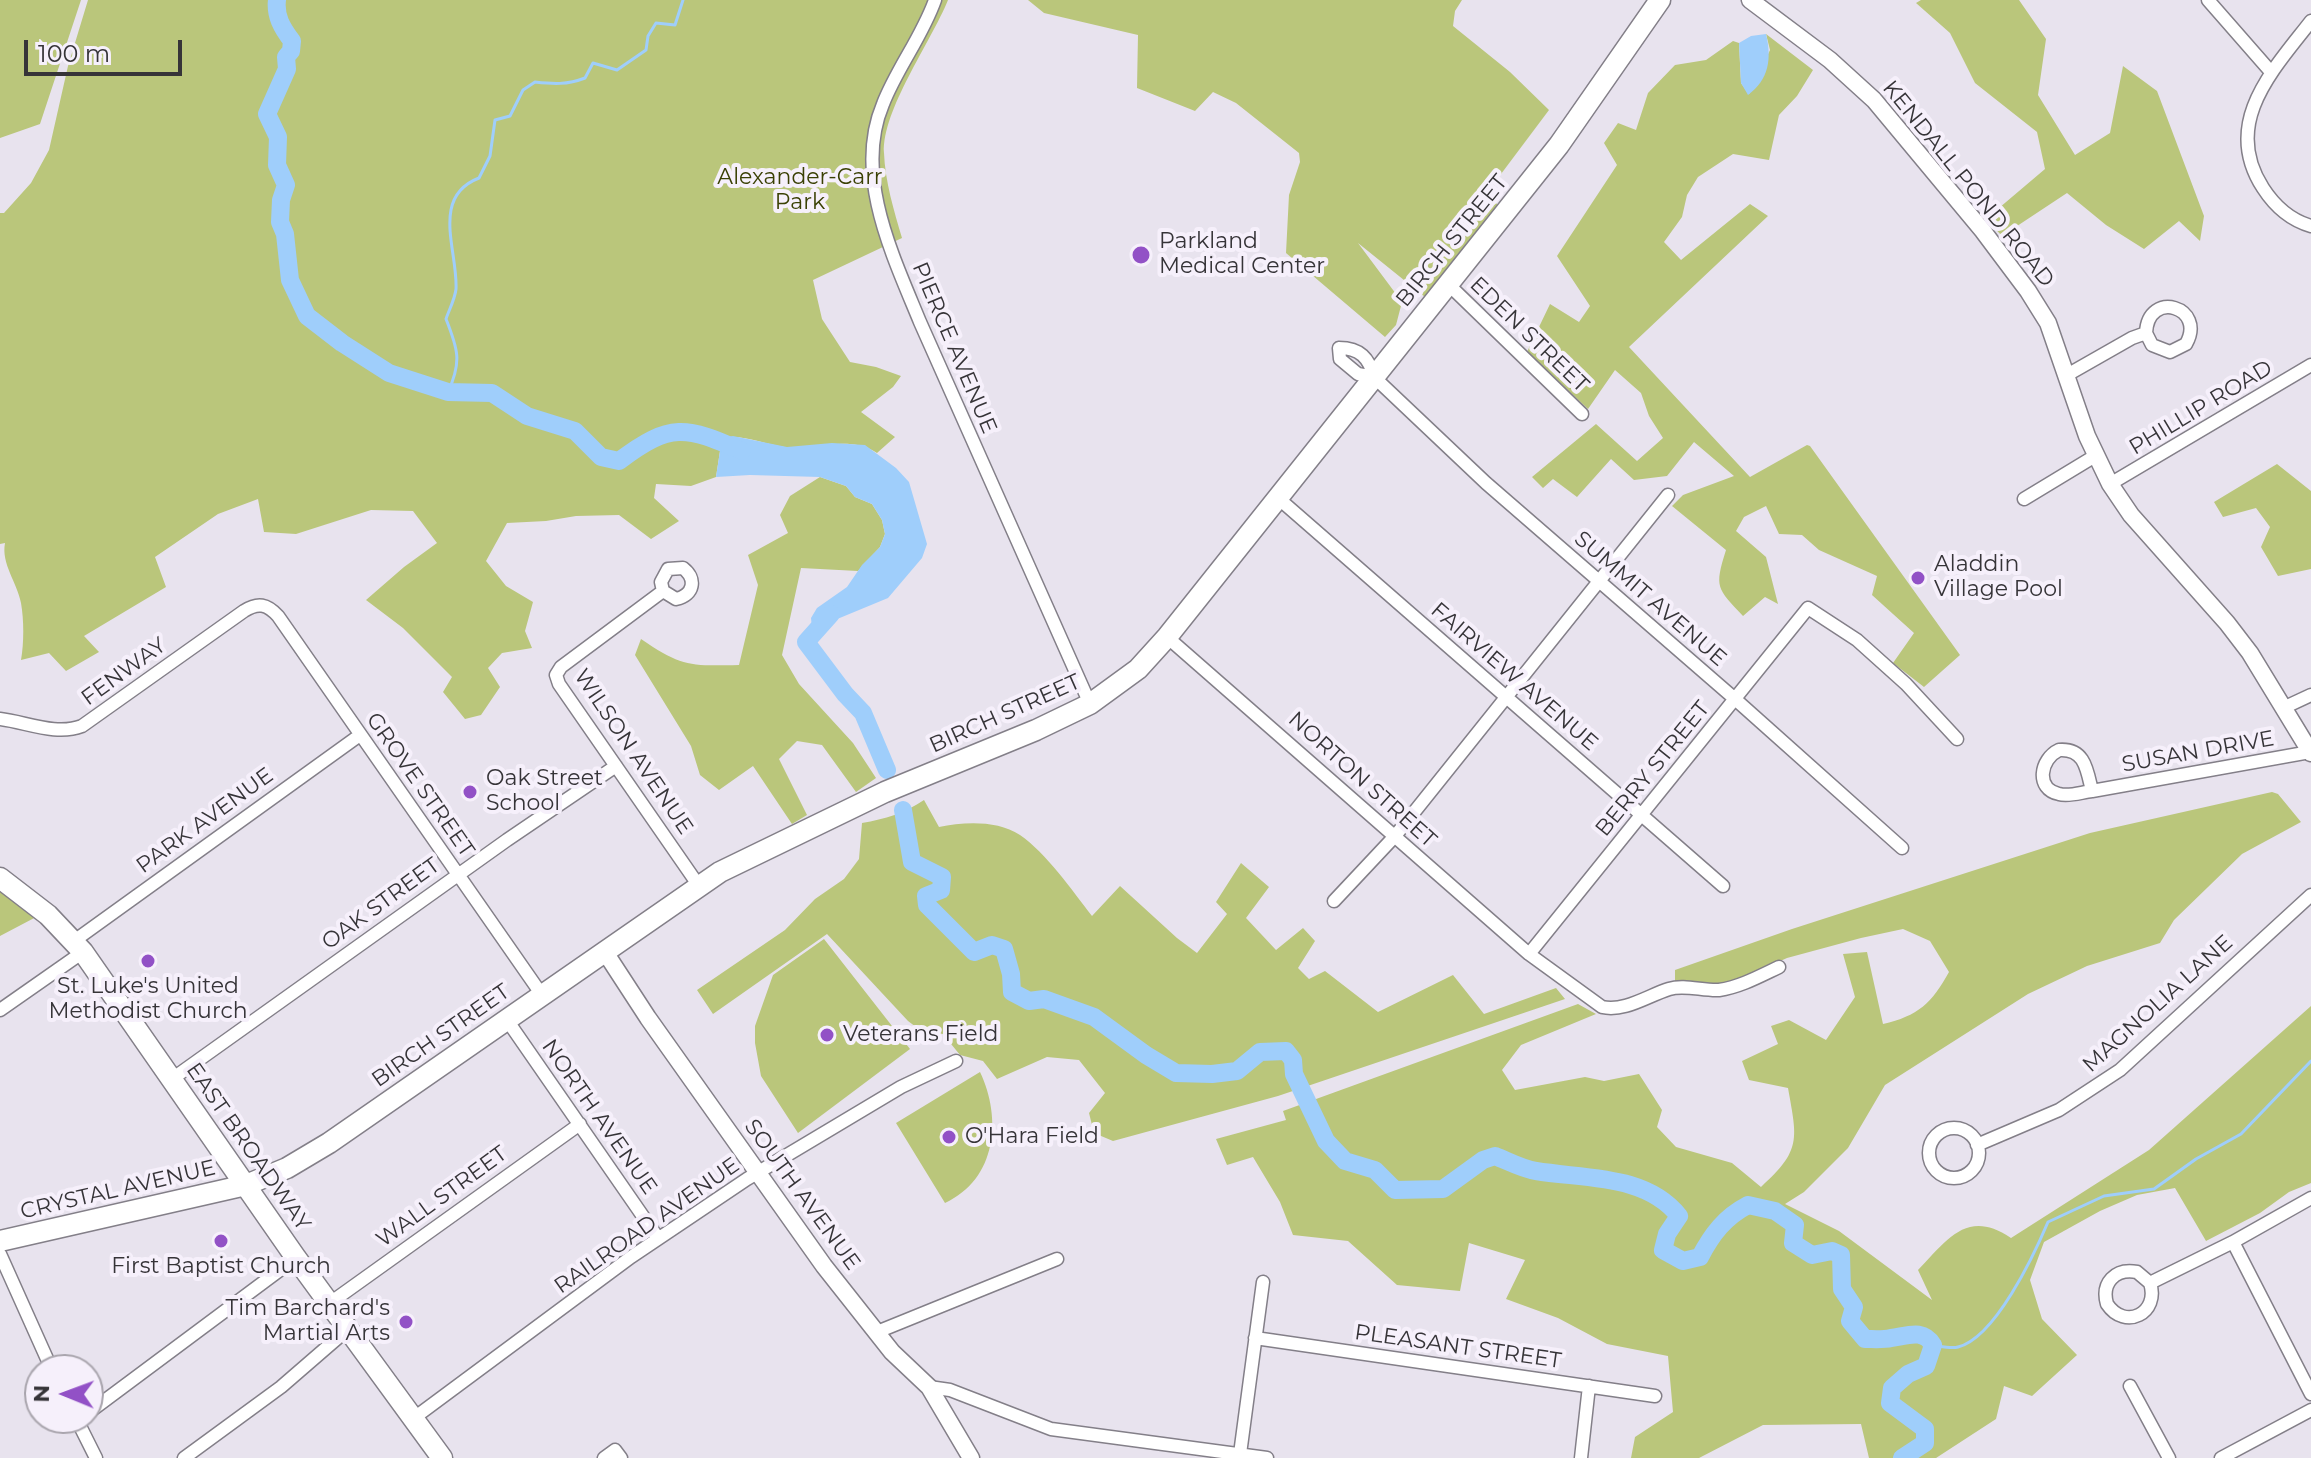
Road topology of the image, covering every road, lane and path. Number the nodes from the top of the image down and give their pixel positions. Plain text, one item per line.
1 (935, 0) edge
2 (1660, 0) edge
3 (1751, 0) edge
4 (2208, 0) edge
5 (2311, 21) edge
6 (2271, 72) junction
7 (2311, 226) edge
8 (1448, 284) junction
9 (2146, 333) dead end
10 (2311, 365) edge
11 (2067, 375) junction
12 (1374, 377) junction
13 (1582, 414) dead end
14 (2095, 456) junction
15 (2110, 484) junction
16 (1668, 495) dead end
17 (1278, 498) junction
18 (2024, 499) dead end
19 (1599, 582) junction
20 (663, 591) dead end
21 (259, 604) joint
22 (1167, 637) junction
23 (2311, 695) edge
24 (1509, 697) junction
25 (1735, 699) junction
26 (1090, 704) junction
27 (2283, 708) junction
28 (0, 719) edge
29 (360, 735) junction
30 (1957, 739) dead end
31 (2311, 752) edge
32 (616, 766) junction
33 (2092, 791) junction
34 (1640, 816) junction
35 (1395, 836) junction
36 (1902, 848) dead end
37 (458, 874) junction
38 (0, 878) edge
39 (699, 886) junction
40 (1723, 886) dead end
41 (2311, 895) edge
42 (1334, 901) dead end
43 (79, 946) junction
44 (605, 952) junction
45 (1529, 954) junction
46 (1779, 967) dead end
47 (542, 995) junction
48 (0, 1010) edge
49 (507, 1020) junction
50 (956, 1061) dead end
51 (172, 1079) junction
52 (580, 1124) junction
53 (1977, 1145) junction
54 (758, 1173) junction
55 (246, 1185) junction
56 (2311, 1198) edge
57 (658, 1238) junction
58 (0, 1241) edge
59 (2233, 1242) junction
60 (0, 1254) edge
61 (296, 1258) junction
62 (1057, 1259) dead end
63 (1263, 1282) dead end
64 (2150, 1283) dead end
65 (330, 1303) junction
66 (348, 1329) junction
67 (877, 1332) junction
68 (1255, 1338) junction
69 (45, 1354) edge
70 (1589, 1386) junction
71 (2130, 1386) dead end
72 (929, 1387) junction
73 (2311, 1394) edge
74 (1655, 1396) dead end
75 (104, 1401) edge
76 (2311, 1410) edge
77 (414, 1418) junction
78 (87, 1434) edge
79 (1240, 1454) junction
80 (96, 1458) edge
81 (184, 1458) edge
82 (442, 1458) edge
83 (604, 1458) edge
84 (621, 1458) edge
85 (971, 1458) edge
86 (1267, 1458) edge
87 (1581, 1458) edge
88 (2169, 1458) edge
89 (2221, 1458) edge

1 - 26 street, PIERCE AVENUE
2 - 8 main road, BIRCH STREET
3 - 11 street, KENDALL POND ROAD
4 - 6 street
5 - 6 street
6 - 7 street
8 - 12 main road, BIRCH STREET
8 - 13 street, EDEN STREET
9 - 11 street
10 - 15 street, PHILLIP ROAD
11 - 14 street, KENDALL POND ROAD
12 - 17 main road, BIRCH STREET
12 - 19 street, SUMMIT AVENUE
14 - 15 street, KENDALL POND ROAD
14 - 18 street
15 - 27 street, KENDALL POND ROAD
16 - 19 street
17 - 22 main road, BIRCH STREET
17 - 24 street, FAIRVIEW AVENUE
19 - 24 street
19 - 25 street, SUMMIT AVENUE
20 - 32 street, WILSON AVENUE
21 - 28 street, FENWAY
21 - 29 street, GROVE STREET
22 - 26 main road, BIRCH STREET
22 - 35 street, NORTON STREET
23 - 27 street
24 - 34 street, FAIRVIEW AVENUE
24 - 35 street
25 - 30 street, BERRY STREET
25 - 34 street, BERRY STREET
25 - 36 street, SUMMIT AVENUE
26 - 39 main road, BIRCH STREET
27 - 31 street, KENDALL POND ROAD
29 - 37 street, GROVE STREET
29 - 43 street, PARK AVENUE
31 - 33 street, SUSAN DRIVE
32 - 37 street, OAK STREET
32 - 39 street, WILSON AVENUE
33 - 33 street, SUSAN DRIVE
34 - 40 street, FAIRVIEW AVENUE
34 - 45 street, BERRY STREET
35 - 42 street
35 - 45 street, NORTON STREET
37 - 47 street, GROVE STREET
37 - 51 street, OAK STREET
38 - 43 main road, EAST BROADWAY
39 - 44 main road, BIRCH STREET
41 - 53 street, MAGNOLIA LANE
43 - 48 street, PARK AVENUE
43 - 51 main road, EAST BROADWAY
44 - 47 main road, BIRCH STREET
44 - 54 street, SOUTH AVENUE
45 - 46 street, NORTON STREET
47 - 49 main road, BIRCH STREET
49 - 52 street, NORTH AVENUE
49 - 55 main road, BIRCH STREET
50 - 54 street, RAILROAD AVENUE
51 - 55 main road, EAST BROADWAY
52 - 57 street, NORTH AVENUE
52 - 65 street, WALL STREET
53 - 53 street
54 - 57 street, RAILROAD AVENUE
54 - 67 street, SOUTH AVENUE
55 - 58 main road, CRYSTAL AVENUE
55 - 61 main road, EAST BROADWAY
56 - 59 street
57 - 77 street, RAILROAD AVENUE
59 - 64 street
59 - 73 street
60 - 69 street
61 - 65 main road, EAST BROADWAY
61 - 75 street
62 - 67 street
63 - 68 street
65 - 66 main road, EAST BROADWAY
66 - 77 main road, EAST BROADWAY
66 - 81 street
67 - 72 street, SOUTH AVENUE
68 - 70 street, PLEASANT STREET
68 - 79 street
70 - 74 street, PLEASANT STREET
70 - 87 street
71 - 88 street
72 - 79 street
72 - 85 street, SOUTH AVENUE
76 - 89 street
77 - 82 main road, EAST BROADWAY
78 - 80 street
79 - 86 street
83 - 84 street

